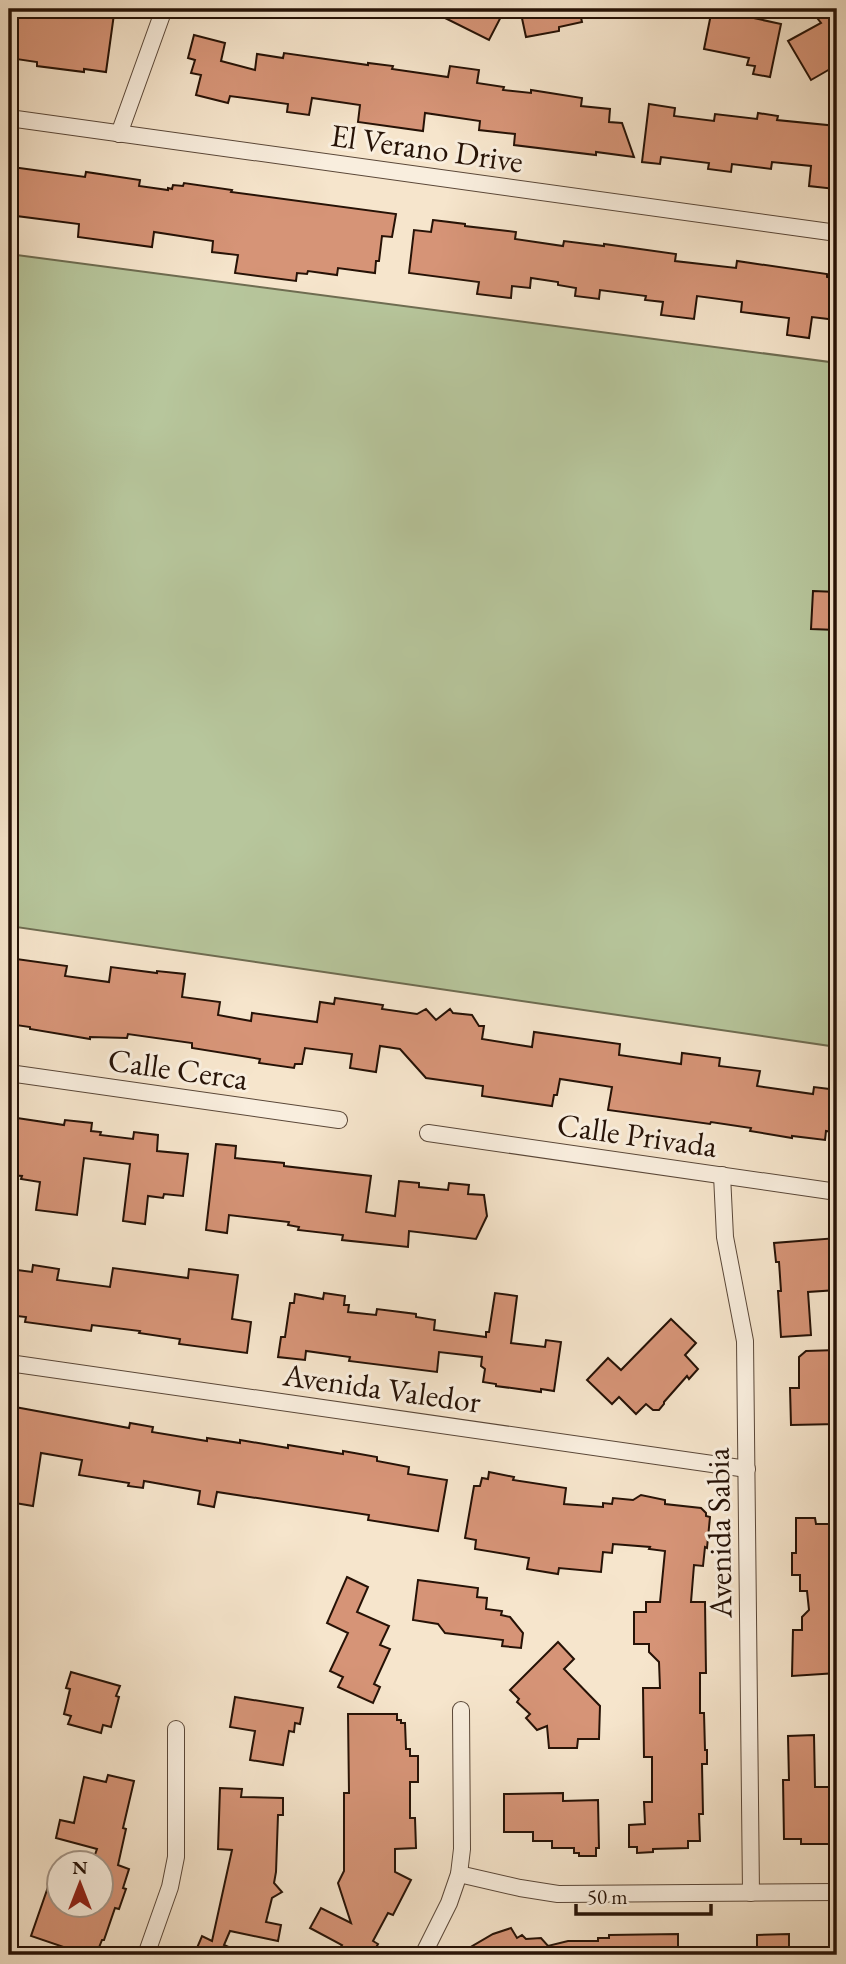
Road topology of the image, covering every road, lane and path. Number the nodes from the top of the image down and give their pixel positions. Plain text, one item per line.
1 (164, 9) edge
2 (9, 118) edge
3 (119, 134) junction
4 (837, 233) edge
5 (9, 1073) edge
6 (339, 1120) dead end
7 (428, 1133) dead end
8 (722, 1175) junction
9 (837, 1192) edge
10 (9, 1363) edge
11 (747, 1469) junction
12 (461, 1710) dead end
13 (176, 1729) dead end
14 (458, 1874) junction
15 (837, 1892) edge
16 (751, 1893) junction
17 (146, 1955) edge
18 (423, 1955) edge

1 - 3 street
2 - 3 street, El Verano Drive
3 - 4 street, El Verano Drive
5 - 6 street, Calle Cerca
7 - 8 street, Calle Privada
8 - 9 street, Calle Privada
8 - 11 street, Avenida Sabia
10 - 11 street, Avenida Valedor
11 - 16 street, Avenida Sabia
12 - 14 street
13 - 17 street
14 - 16 street
14 - 18 street
15 - 16 street

